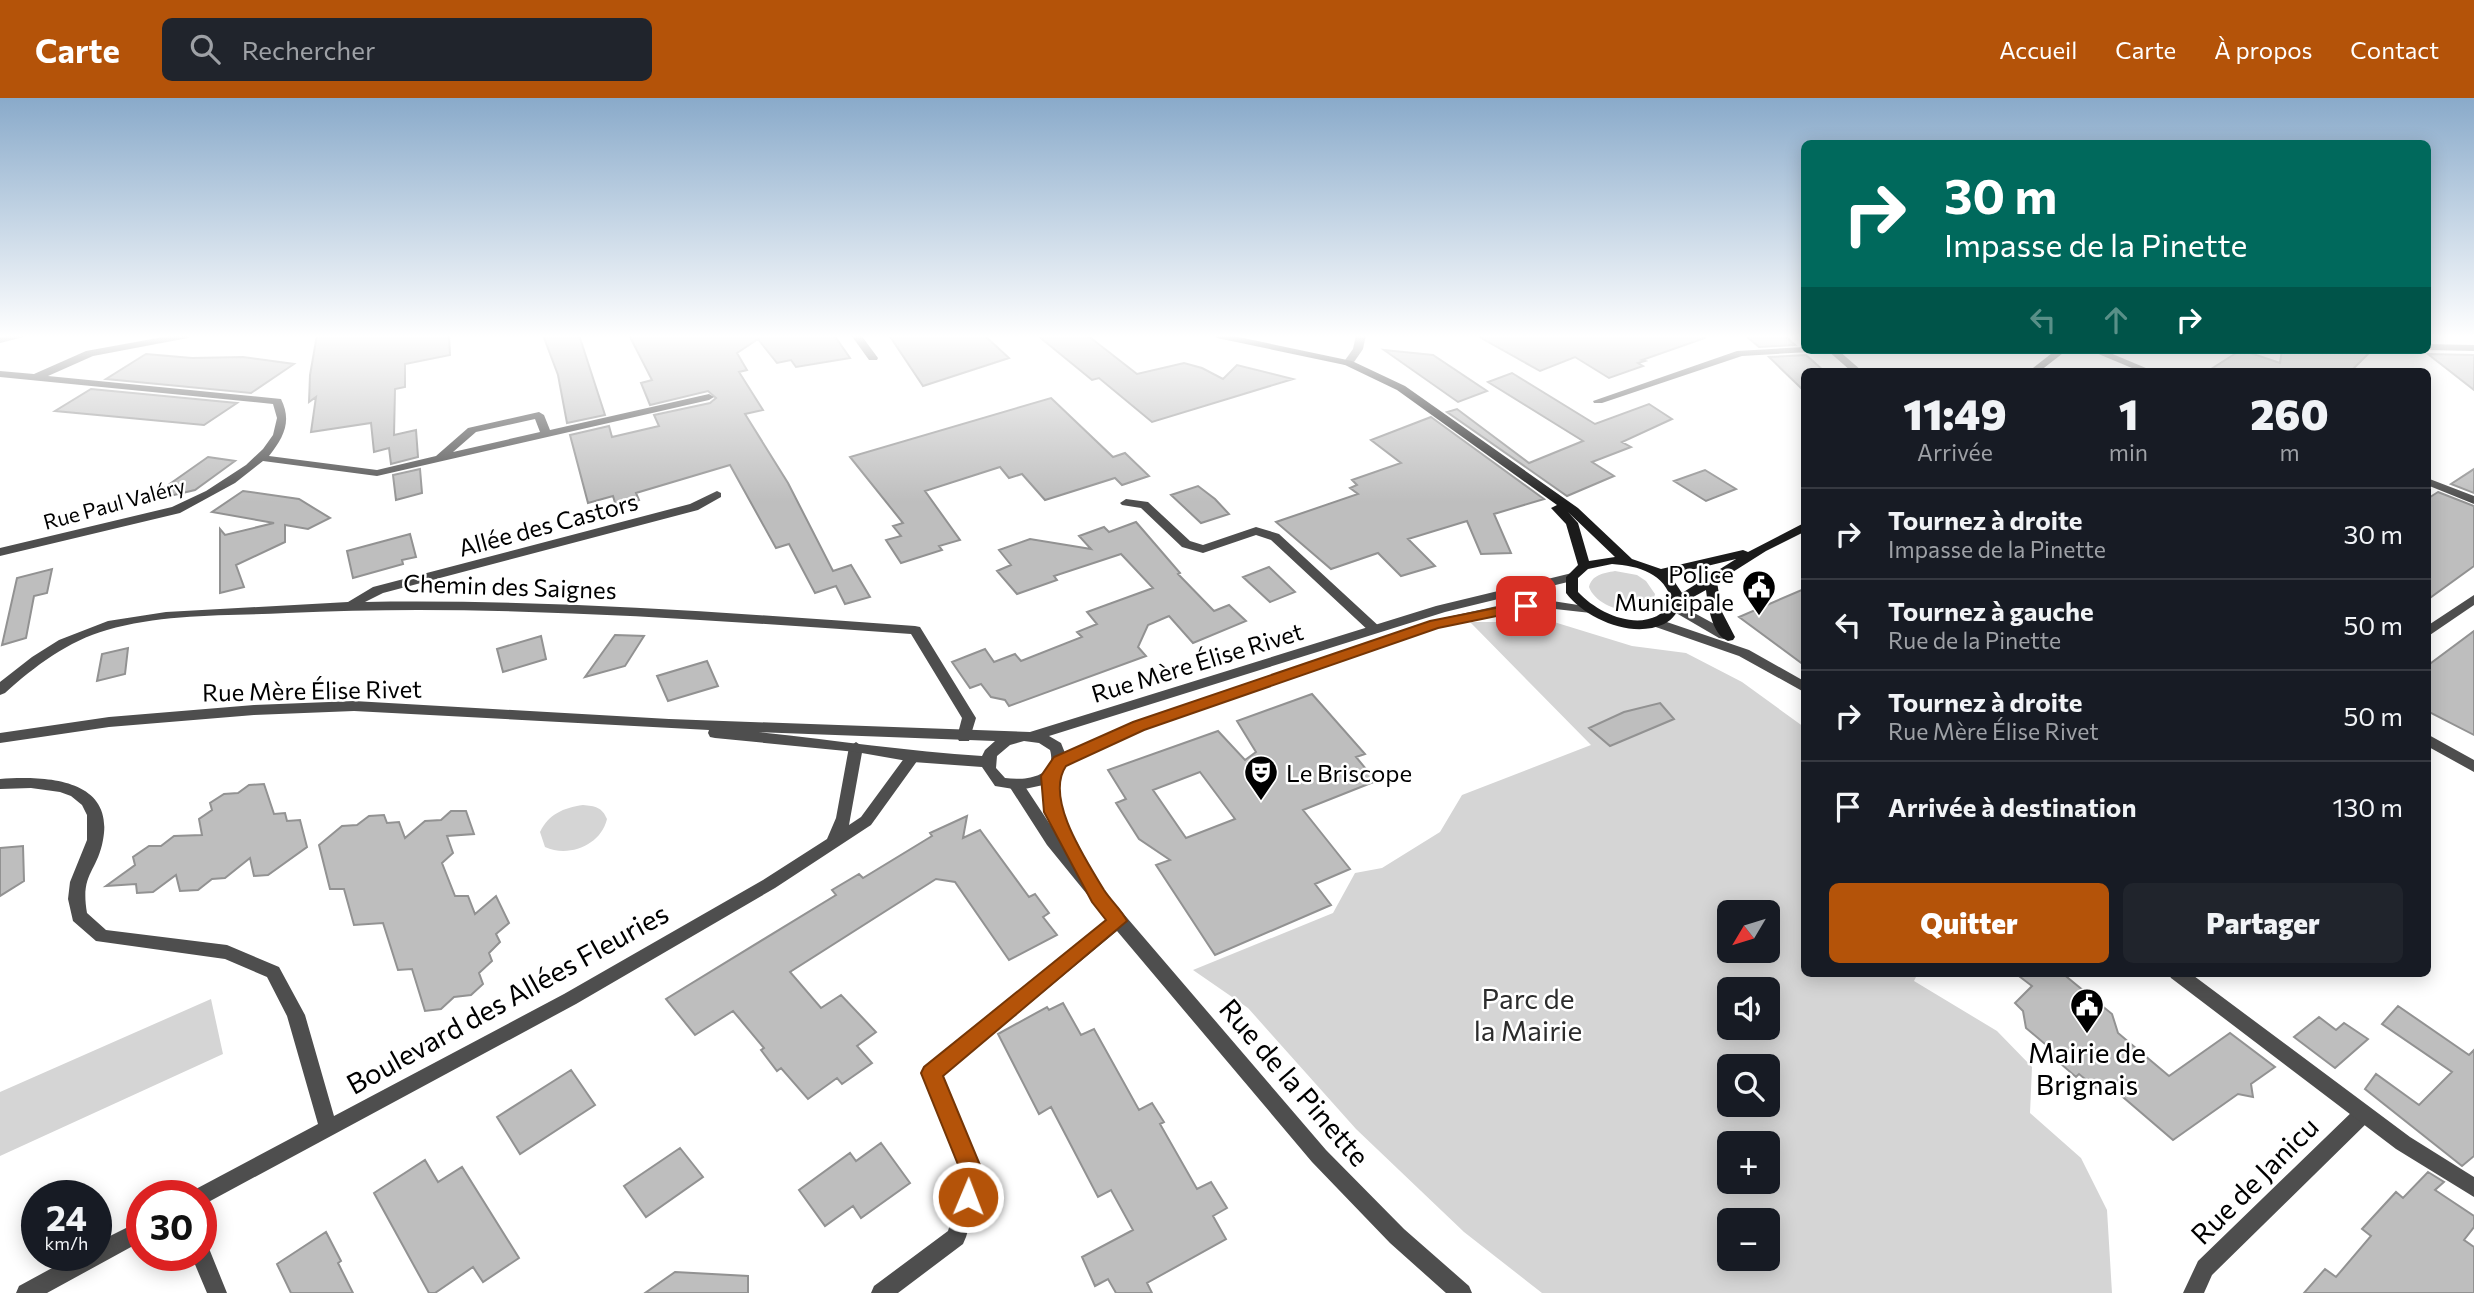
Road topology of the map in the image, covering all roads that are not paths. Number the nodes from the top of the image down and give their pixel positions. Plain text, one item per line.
1 (174, 391) edge
2 (1406, 391) edge
3 (1628, 391) edge
4 (709, 397) dead end
5 (1598, 401) dead end
6 (546, 435) junction
7 (262, 457) junction
8 (438, 459) junction
9 (2431, 483) edge
10 (1537, 487) junction
11 (718, 495) dead end
12 (2474, 500) edge
13 (1126, 503) dead end
14 (1801, 528) edge
15 (1762, 548) junction
16 (0, 552) edge
17 (1627, 561) junction
18 (1584, 565) junction
19 (1660, 573) junction
20 (1572, 577) junction
21 (1712, 582) junction
22 (2474, 599) edge
23 (350, 604) junction
24 (1677, 605) junction
25 (1586, 610) junction
26 (1656, 622) junction
27 (1375, 629) junction
28 (2431, 631) edge
29 (1728, 638) junction
30 (1801, 684) edge
31 (1801, 685) edge
32 (0, 690) edge
33 (668, 724) junction
34 (946, 736) junction
35 (1032, 736) junction
36 (964, 737) junction
37 (1016, 737) junction
38 (0, 738) edge
39 (2431, 741) edge
40 (856, 747) junction
41 (913, 757) junction
42 (1060, 761) junction
43 (988, 762) junction
44 (2474, 767) edge
45 (1050, 776) junction
46 (0, 784) edge
47 (1017, 786) junction
48 (834, 840) junction
49 (1098, 897) junction
50 (1118, 921) junction
51 (2187, 977) edge
52 (2363, 1114) junction
53 (328, 1126) junction
54 (217, 1188) edge
55 (2474, 1188) edge
56 (67, 1271) edge
57 (208, 1271) edge
58 (26, 1293) edge
59 (217, 1293) edge
60 (881, 1293) edge
61 (1462, 1293) edge
62 (2193, 1293) edge

1 - 7 street, Rue Paul Valéry
2 - 10 main road
3 - 5 street
4 - 6 street
6 - 8 street
6 - 8 street
7 - 8 street
7 - 16 street, Rue Paul Valéry
9 - 12 street
10 - 17 main road
10 - 18 main road
11 - 23 street, Allée des Castors
13 - 27 street
14 - 15 main road
15 - 19 main road
15 - 21 main road
17 - 18 main road
17 - 19 main road
18 - 20 main road
19 - 24 main road
20 - 25 main road
20 - 27 street, Rue Mère Élise Rivet
21 - 24 main road
21 - 29 main road
22 - 28 street
23 - 32 street, Chemin des Saignes
23 - 36 street, Chemin des Saignes
24 - 26 main road
24 - 29 street
25 - 26 main road
25 - 42 street, Rue Mère Élise Rivet
26 - 31 street
27 - 35 street, Rue Mère Élise Rivet
29 - 30 street
33 - 34 street, Rue Mère Élise Rivet
33 - 38 street, Rue Mère Élise Rivet
33 - 40 street, Rue Mère Élise Rivet
34 - 36 street, Rue Mère Élise Rivet
34 - 40 street
35 - 37 street
35 - 42 street
36 - 37 street, Rue Mère Élise Rivet
37 - 43 street
39 - 44 street
40 - 41 street, Rue Mère Élise Rivet
40 - 48 street
41 - 43 street, Rue Mère Élise Rivet
41 - 48 street, Boulevard des Allées Fleuries
42 - 45 street
43 - 47 street
45 - 47 street
45 - 49 street, Rue de la Pinette
46 - 53 street
47 - 49 street, Rue de la Pinette
48 - 53 street, Boulevard des Allées Fleuries
49 - 50 street, Rue de la Pinette
50 - 60 street
50 - 61 street, Rue de la Pinette
51 - 52 street
52 - 55 street
52 - 62 street, Rue de Janicu
53 - 54 street, Boulevard des Allées Fleuries
56 - 58 street
57 - 59 street

